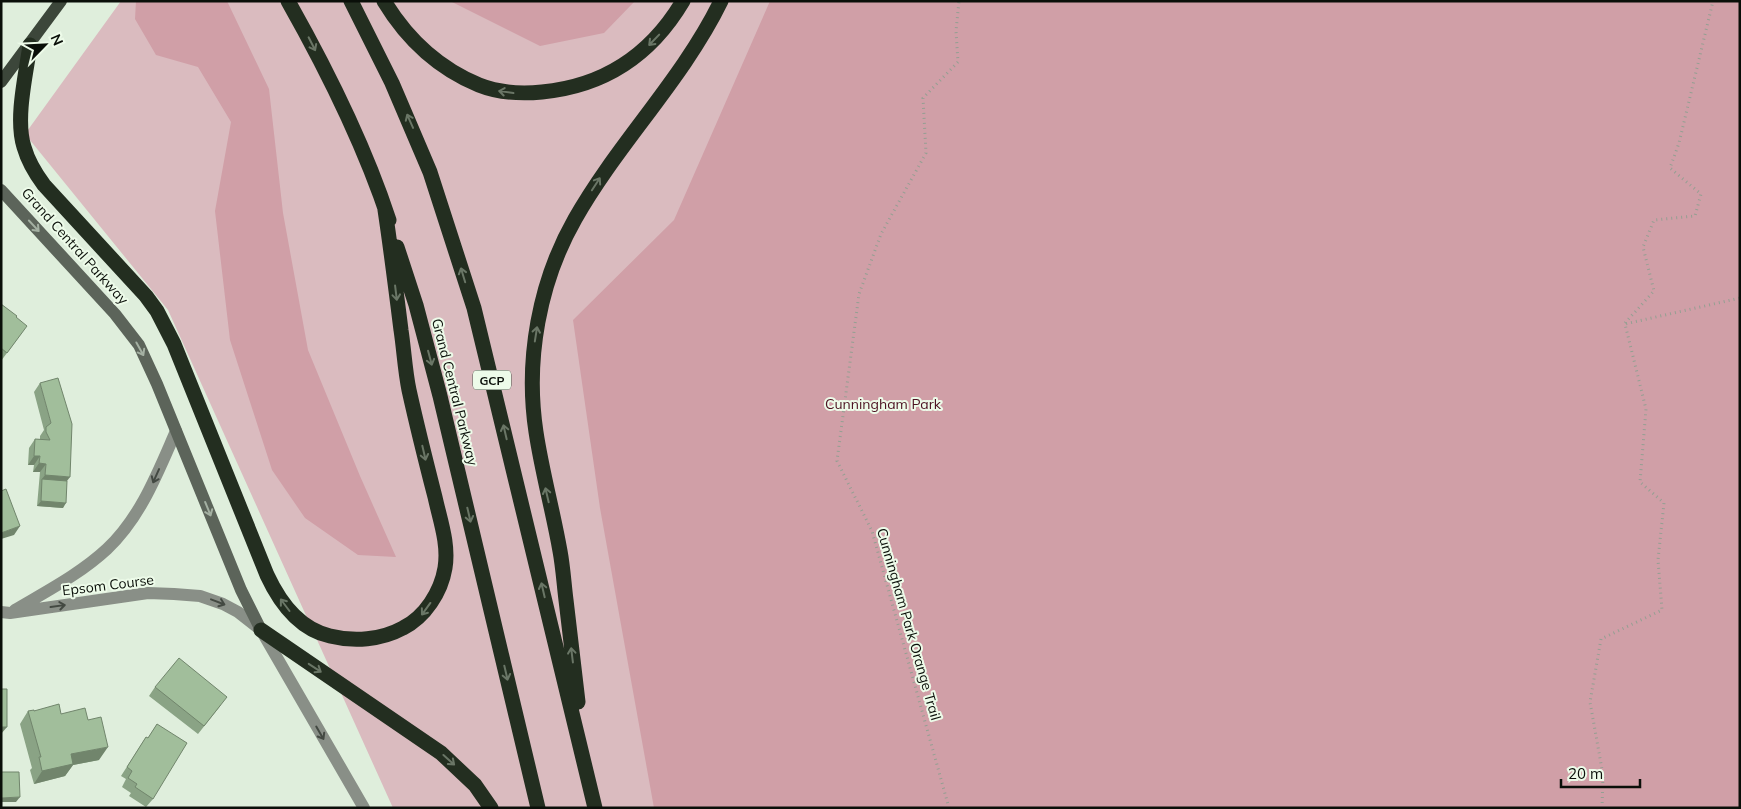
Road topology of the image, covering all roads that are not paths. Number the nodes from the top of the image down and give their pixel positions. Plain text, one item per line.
1 (61, 1) edge
2 (288, 1) edge
3 (351, 1) edge
4 (384, 1) edge
5 (683, 1) edge
6 (721, 1) edge
7 (30, 45) junction
8 (1, 82) edge
9 (1, 190) edge
10 (386, 210) junction
11 (176, 431) junction
12 (5, 613) edge
13 (261, 630) junction
14 (587, 773) junction
15 (364, 808) edge
16 (491, 808) edge
17 (538, 808) edge
18 (595, 808) edge

1 - 7 main road
2 -> 10 highway, Grand Central Parkway
14 -> 3 highway, GCP
5 -> 4 highway
14 -> 6 highway
7 - 8 main road
10 -> 7 highway
9 -> 11 street, Grand Central Parkway
10 -> 17 highway, Grand Central Parkway
11 -> 12 street, Epsom Course
11 -> 13 street, Grand Central Parkway
12 -> 13 street, Epsom Course
13 -> 15 street, Grand Central Parkway
13 -> 16 highway
14 - 18 highway, GCP

